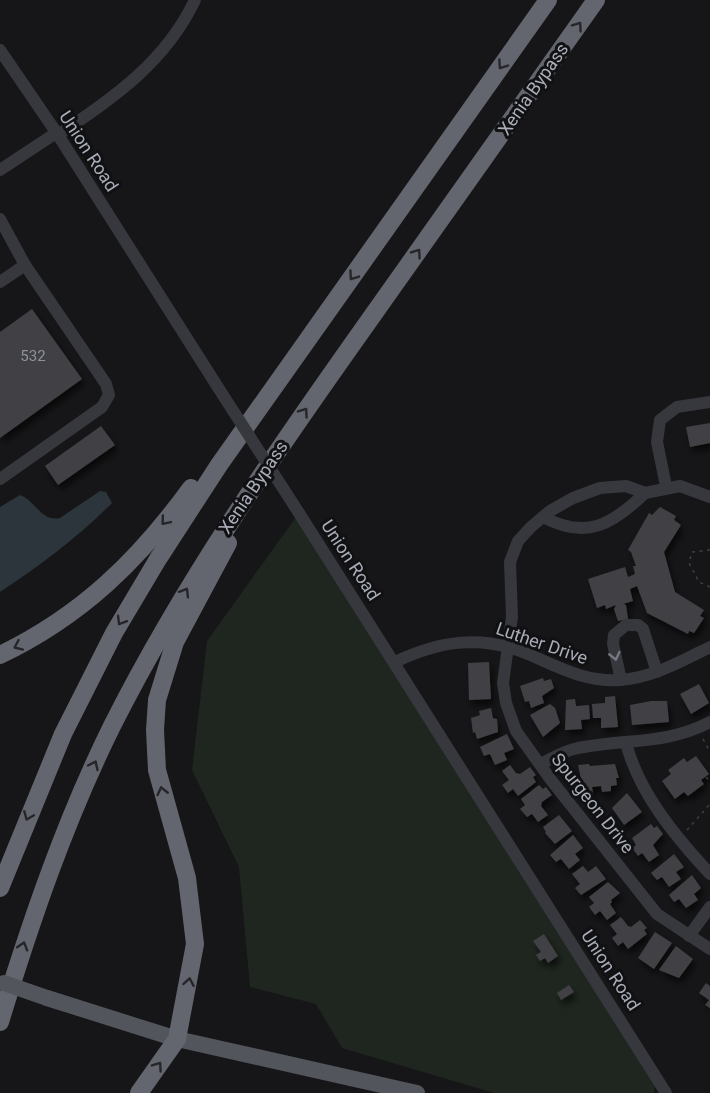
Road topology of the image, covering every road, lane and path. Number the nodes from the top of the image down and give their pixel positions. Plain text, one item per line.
1 (195, 0) edge
2 (548, 0) edge
3 (596, 0) edge
4 (0, 50) edge
5 (57, 134) junction
6 (0, 170) edge
7 (0, 219) edge
8 (25, 265) junction
9 (0, 282) edge
10 (710, 402) edge
11 (219, 465) junction
12 (0, 479) edge
13 (666, 486) junction
14 (645, 493) junction
15 (710, 496) edge
16 (237, 510) junction
17 (543, 517) junction
18 (710, 550) edge
19 (710, 587) edge
20 (509, 646) junction
21 (710, 647) edge
22 (0, 655) edge
23 (395, 662) junction
24 (657, 672) junction
25 (621, 680) junction
26 (710, 722) edge
27 (697, 728) junction
28 (626, 743) junction
29 (710, 753) edge
30 (540, 765) junction
31 (706, 777) dead end
32 (710, 781) edge
33 (710, 804) edge
34 (681, 839) junction
35 (710, 874) edge
36 (0, 888) edge
37 (710, 908) edge
38 (689, 936) junction
39 (710, 950) edge
40 (0, 981) edge
41 (0, 1022) edge
42 (177, 1039) junction
43 (139, 1093) edge
44 (417, 1093) edge
45 (666, 1093) edge

1 - 5 street
2 -> 11 highway
16 -> 3 highway, Xenia Bypass
4 - 5 street, Union Road
5 - 6 street
5 - 23 street, Union Road, bridge
7 - 8 street
8 - 9 street
8 - 12 street
10 - 13 street
11 -> 22 highway
11 -> 36 highway
13 - 14 street
13 - 15 street
14 - 17 street, Spurgeon Drive
14 - 17 street
41 -> 16 highway, Xenia Bypass
42 -> 16 highway
17 - 20 street, Spurgeon Drive
18 - 19 path
20 - 23 street, Luther Drive
20 - 25 street, Luther Drive
20 - 30 street, Spurgeon Drive
21 - 24 street, Luther Drive
23 - 45 street, Union Road
24 - 25 street, Luther Drive
24 -> 25 street
26 - 27 street
27 - 28 street
27 - 29 path
28 - 30 street
28 - 34 street
30 - 38 street, Spurgeon Drive
31 - 32 path
33 - 34 path
34 - 35 street
37 - 38 street
38 - 39 street, Spurgeon Drive
40 - 42 main road, bridge
43 -> 42 highway
42 - 44 main road

